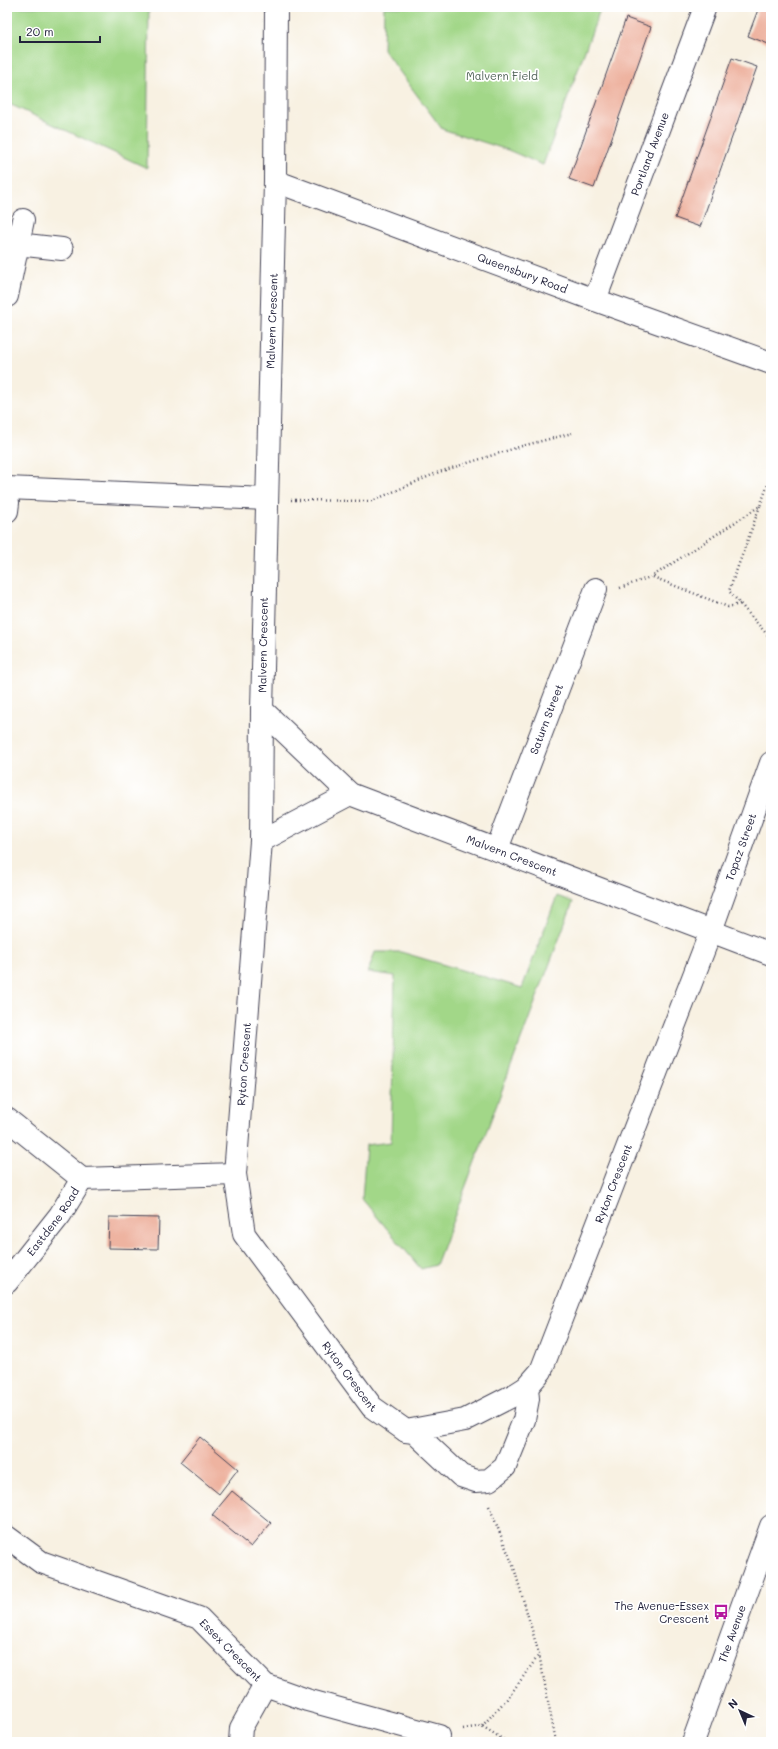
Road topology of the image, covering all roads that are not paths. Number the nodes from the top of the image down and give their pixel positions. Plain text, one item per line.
1 (276, 7) edge
2 (705, 7) edge
3 (275, 181) junction
4 (22, 220) dead end
5 (18, 244) junction
6 (62, 249) dead end
7 (7, 296) edge
8 (594, 300) junction
9 (771, 363) edge
10 (7, 488) edge
11 (7, 498) edge
12 (267, 499) junction
13 (7, 511) edge
14 (594, 593) road end
15 (262, 710) junction
16 (771, 763) edge
17 (350, 794) junction
18 (261, 841) junction
19 (497, 849) junction
20 (711, 931) junction
21 (771, 954) edge
22 (7, 1119) edge
23 (235, 1174) junction
24 (82, 1179) junction
25 (7, 1282) edge
26 (527, 1387) junction
27 (406, 1431) junction
28 (771, 1526) edge
29 (7, 1537) edge
30 (265, 1685) junction
31 (439, 1736) road end
32 (240, 1742) edge
33 (693, 1742) edge

1 - 3 street, Malvern Crescent
2 - 8 street, Portland Avenue
3 - 8 street, Queensbury Road
3 - 12 street, Malvern Crescent
4 - 5 street
5 - 6 street
5 - 7 street
8 - 9 street, Queensbury Road
10 - 12 street
11 - 13 street
12 - 15 street, Malvern Crescent
14 - 19 street, Saturn Street
15 - 17 street, Malvern Crescent
15 - 18 street, Ryton Crescent
16 - 20 street, Topaz Street
17 - 18 street
17 - 19 street, Malvern Crescent
18 - 23 street, Ryton Crescent
19 - 20 street, Malvern Crescent
20 - 21 street, Malvern Crescent
20 - 26 street, Ryton Crescent
22 - 24 street
23 - 24 street
23 - 27 street, Ryton Crescent
24 - 25 street, Eastdene Road
26 - 27 street, Ryton Crescent
26 - 27 street
28 - 33 street, The Avenue
29 - 30 street, Essex Crescent
30 - 31 street, Essex Crescent
30 - 32 street

